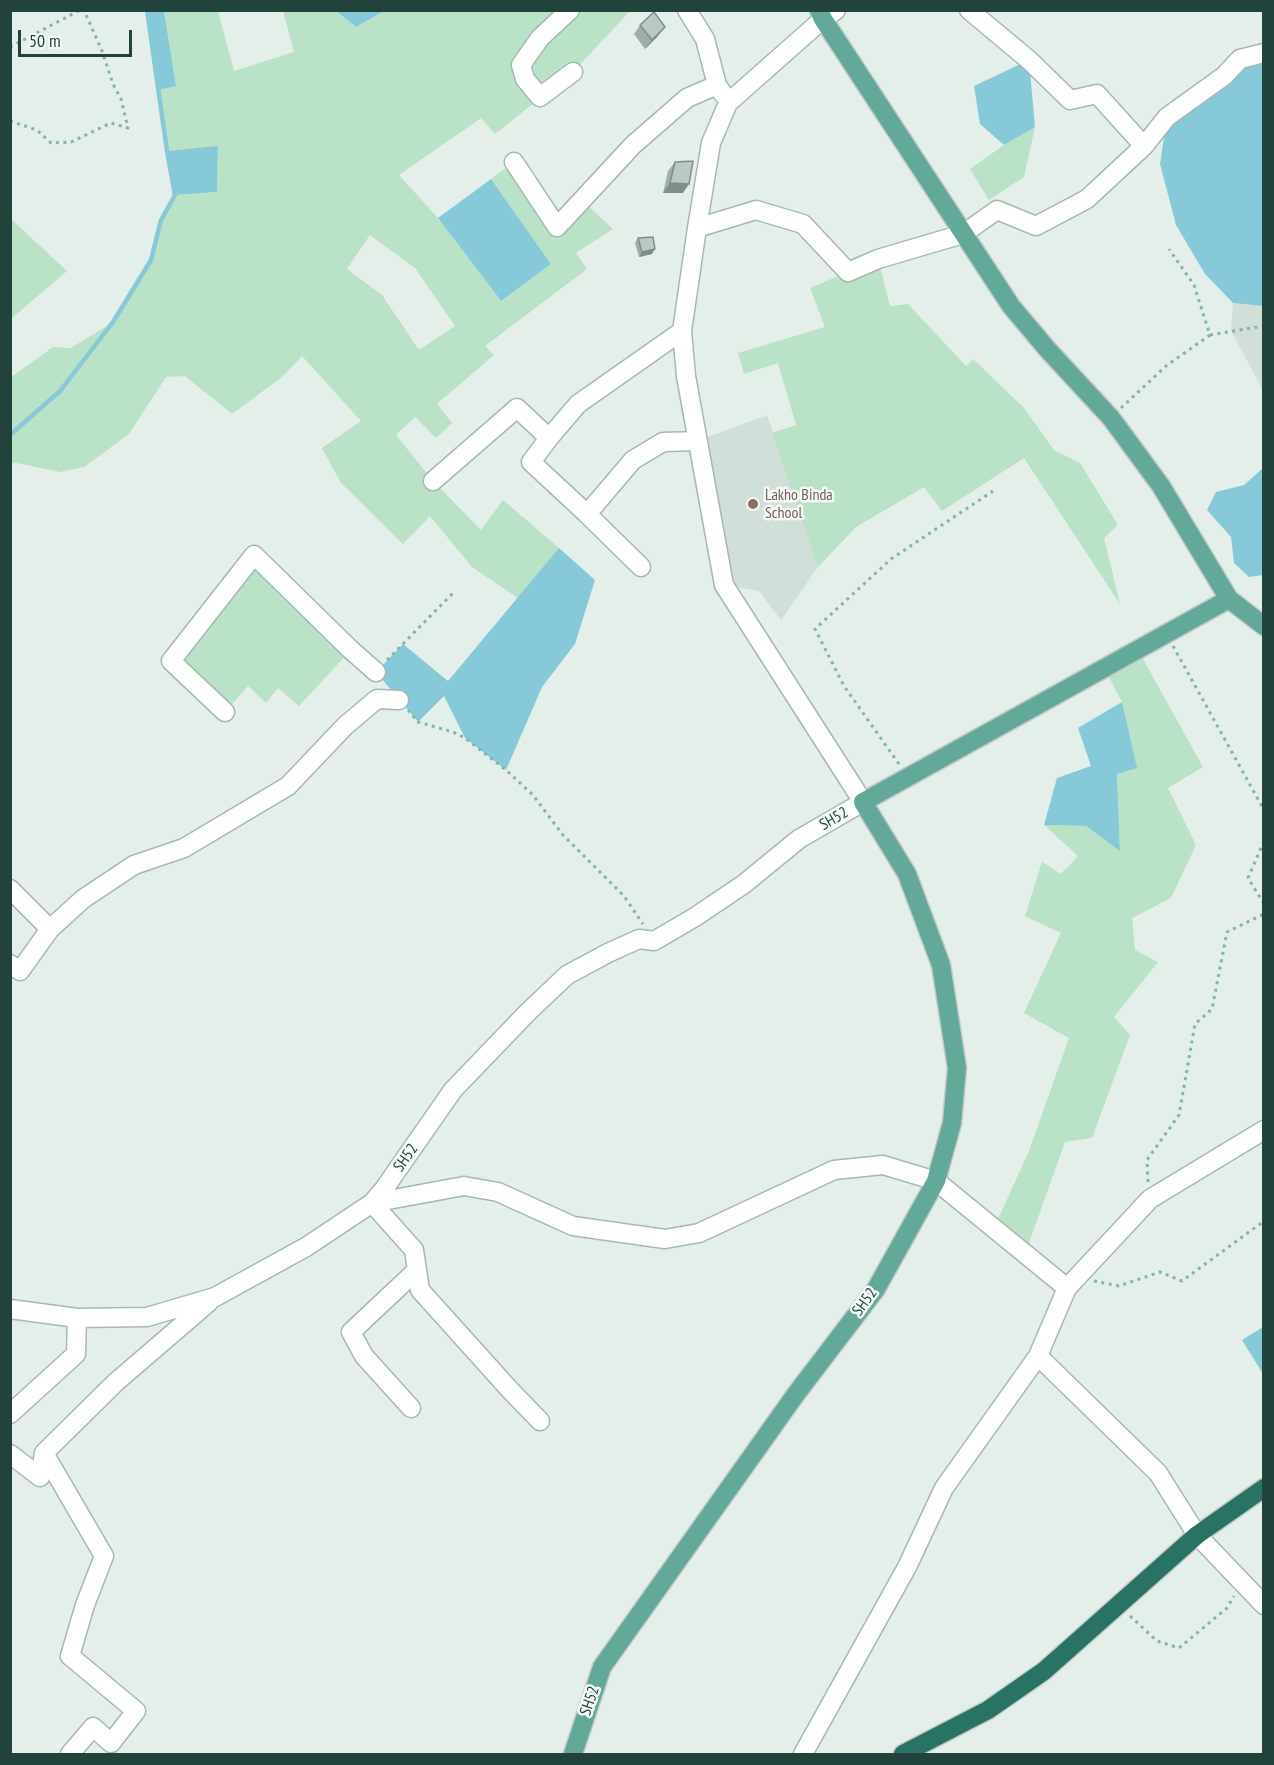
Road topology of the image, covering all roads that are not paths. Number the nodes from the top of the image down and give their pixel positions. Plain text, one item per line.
1 (570, 10) edge
2 (687, 10) edge
3 (969, 10) edge
4 (826, 13) edge
5 (1263, 53) edge
6 (573, 72) dead end
7 (717, 85) junction
8 (728, 103) junction
9 (1144, 146) junction
10 (514, 162) dead end
11 (697, 228) junction
12 (963, 234) junction
13 (682, 331) junction
14 (549, 438) junction
15 (697, 441) junction
16 (433, 481) dead end
17 (587, 514) junction
18 (641, 567) dead end
19 (1229, 599) junction
20 (1263, 626) edge
21 (376, 672) dead end
22 (399, 700) dead end
23 (225, 712) dead end
24 (863, 802) junction
25 (10, 889) edge
26 (50, 929) junction
27 (10, 964) edge
28 (1263, 1130) edge
29 (936, 1180) junction
30 (372, 1203) junction
31 (417, 1270) junction
32 (1072, 1282) junction
33 (215, 1297) junction
34 (10, 1309) edge
35 (77, 1318) junction
36 (1038, 1356) junction
37 (411, 1408) dead end
38 (10, 1414) edge
39 (540, 1421) dead end
40 (44, 1453) junction
41 (10, 1454) edge
42 (1263, 1488) edge
43 (1197, 1535) junction
44 (1263, 1605) edge
45 (70, 1755) edge
46 (573, 1755) edge
47 (803, 1755) edge
48 (903, 1755) edge

1 - 6 street
2 - 7 street
3 - 9 street
4 - 8 street
4 - 12 main road
5 - 9 street
7 - 8 street
7 - 10 street
8 - 11 street
9 - 12 street
11 - 12 street
11 - 13 street
12 - 19 main road
13 - 14 street
13 - 15 street
14 - 16 street
14 - 17 street
15 - 17 street
15 - 24 street
17 - 18 street
19 - 20 main road
19 - 24 main road, SH52 / SH52
21 - 23 street
22 - 26 street
24 - 29 main road, SH52 / SH52
24 - 30 street, SH52 / SH52
25 - 26 street
26 - 27 street
28 - 32 street
29 - 30 street
29 - 32 street
29 - 46 main road, SH52 / SH52
30 - 31 street
30 - 33 street, SH52 / SH52
31 - 37 street
31 - 39 street
32 - 36 street
33 - 35 street, SH52 / SH52
33 - 40 street
34 - 35 street, SH52 / SH52
35 - 38 street
36 - 43 street
36 - 47 street
40 - 41 street
40 - 45 street
42 - 43 highway
43 - 44 street
43 - 48 highway

